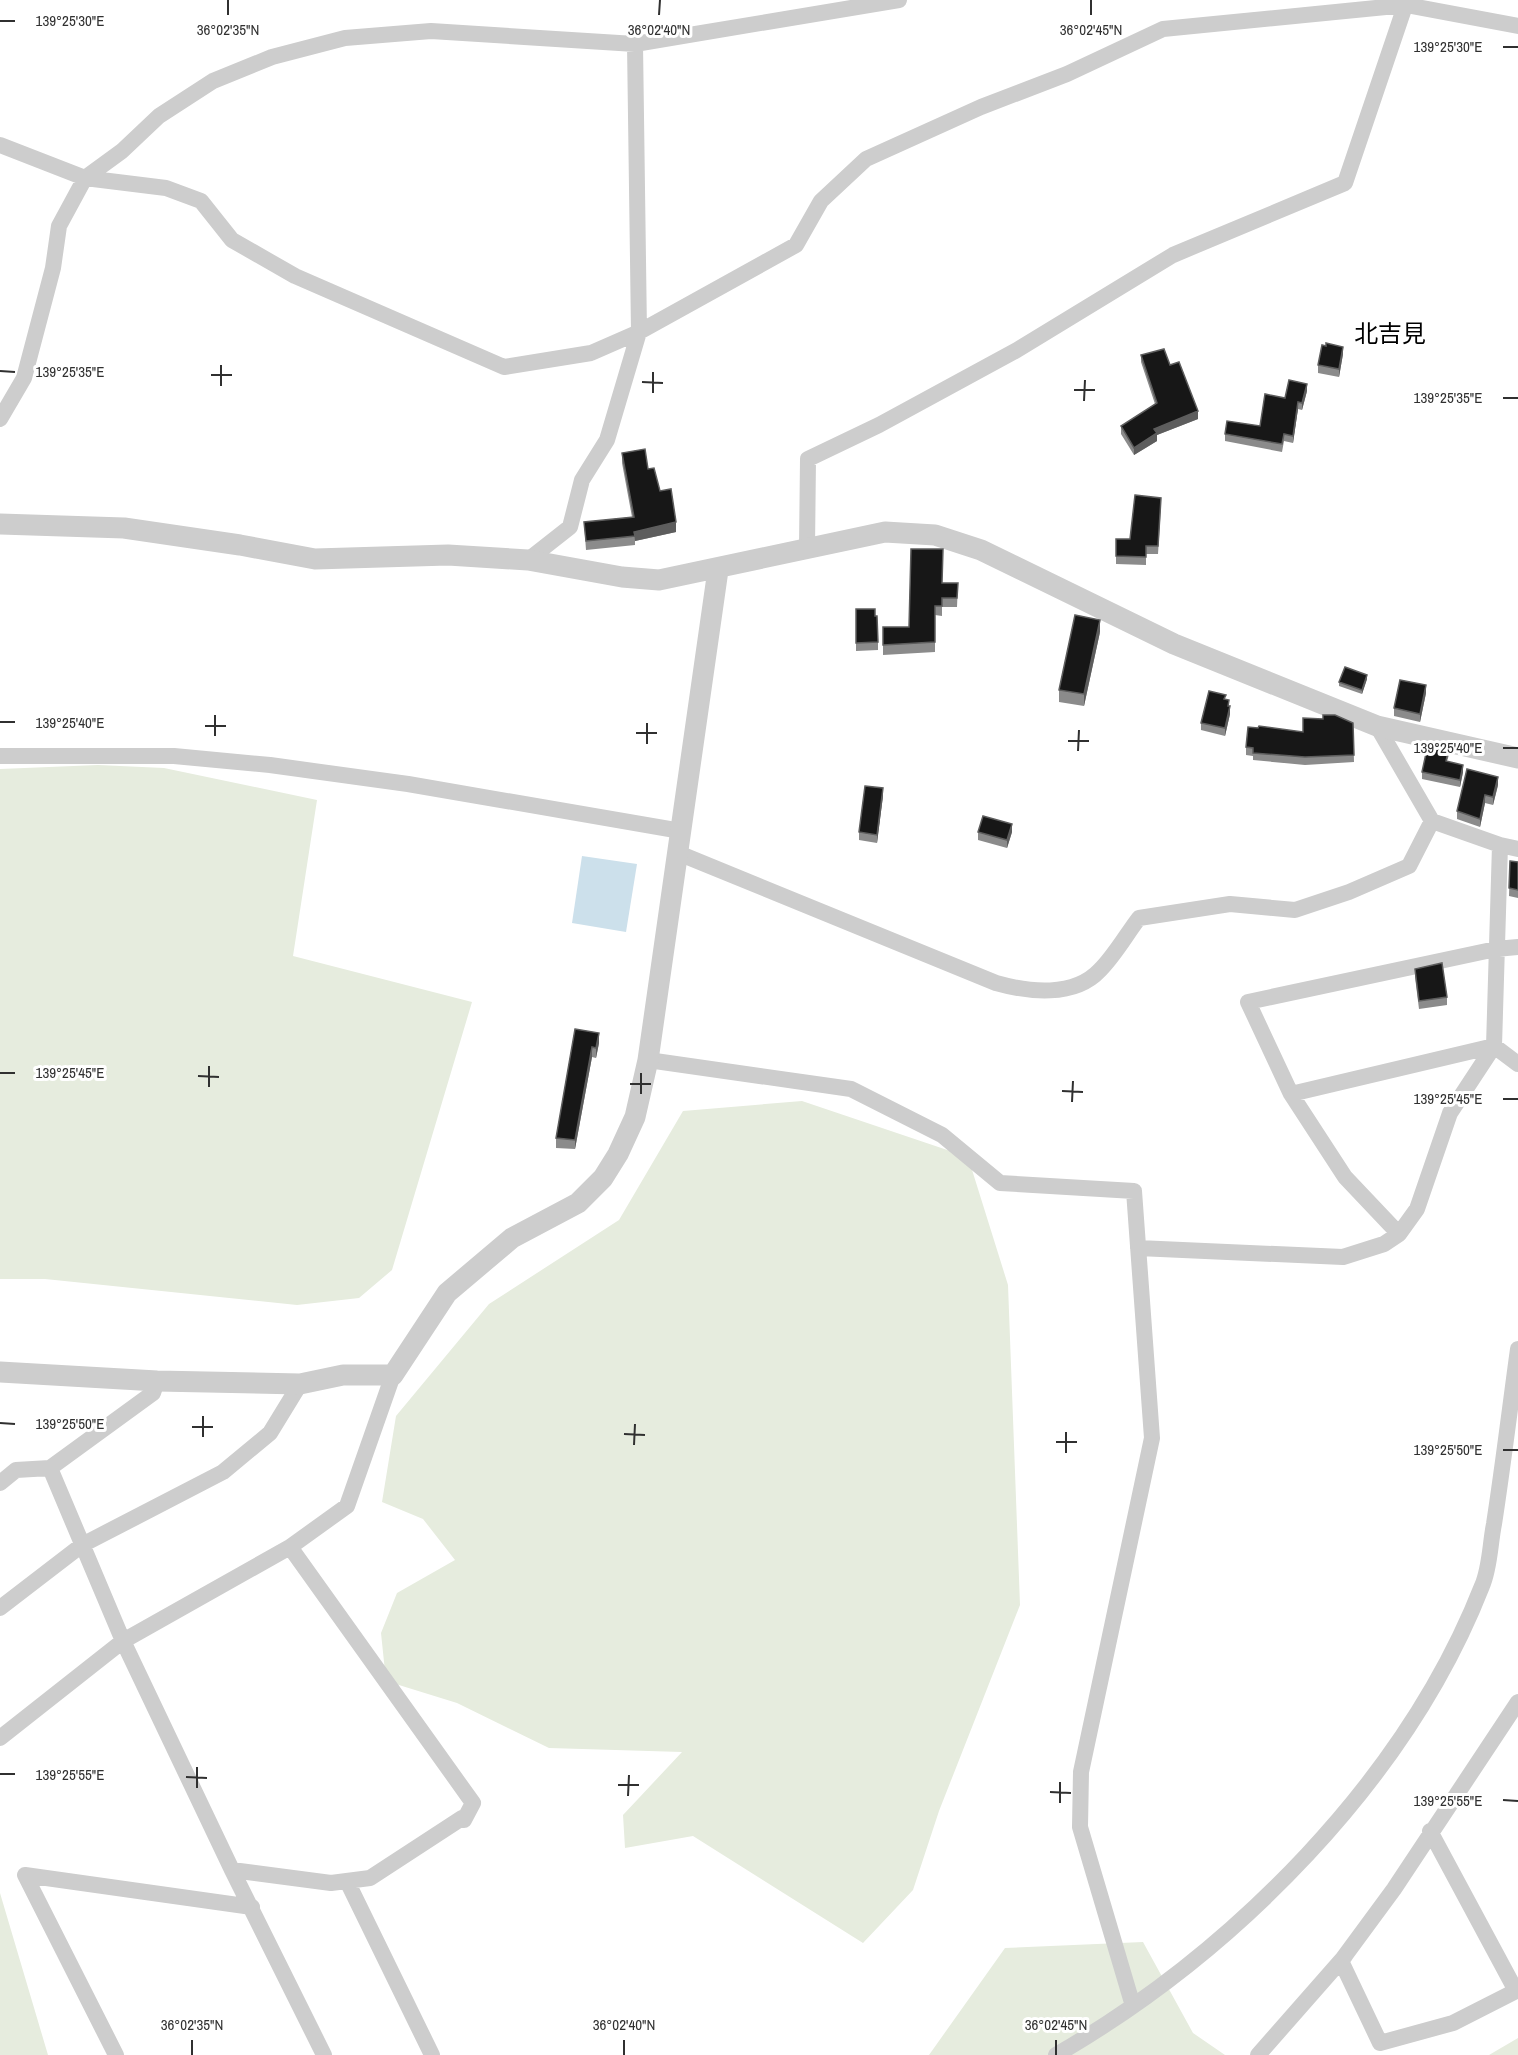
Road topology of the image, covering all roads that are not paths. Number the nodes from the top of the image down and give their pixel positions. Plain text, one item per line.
1 (899, 0) edge
2 (1406, 2) edge
3 (1518, 26) edge
4 (635, 44) junction
5 (0, 145) edge
6 (85, 178) junction
7 (639, 332) junction
8 (0, 419) edge
9 (0, 524) edge
10 (807, 548) junction
11 (528, 560) junction
12 (718, 570) junction
13 (1377, 726) junction
14 (0, 756) edge
15 (1518, 758) edge
16 (1432, 821) junction
17 (681, 831) junction
18 (1500, 845) junction
19 (1518, 849) edge
20 (678, 853) junction
21 (1518, 947) edge
22 (1496, 949) junction
23 (1494, 1046) junction
24 (648, 1060) junction
25 (1518, 1064) edge
26 (1291, 1094) junction
27 (1399, 1234) junction
28 (1138, 1248) junction
29 (1518, 1348) edge
30 (0, 1372) edge
31 (393, 1375) junction
32 (157, 1381) junction
33 (300, 1384) junction
34 (8, 1468) edge
35 (50, 1468) junction
36 (0, 1483) edge
37 (82, 1545) junction
38 (290, 1547) junction
39 (0, 1608) edge
40 (123, 1641) junction
41 (1518, 1702) edge
42 (0, 1738) edge
43 (1430, 1831) junction
44 (232, 1870) junction
45 (347, 1881) junction
46 (252, 1907) junction
47 (1345, 1956) junction
48 (1517, 1990) edge
49 (1133, 2006) junction
50 (116, 2055) edge
51 (324, 2055) edge
52 (432, 2055) edge
53 (1056, 2055) edge
54 (1258, 2055) edge

1 - 4 street
2 - 3 street
2 - 7 street
2 - 10 street
4 - 6 street
4 - 7 street
5 - 6 street
6 - 7 street
6 - 8 street
7 - 11 street
9 - 11 street
10 - 12 street
10 - 13 street
11 - 12 street
12 - 17 street
13 - 15 street
13 - 16 street
14 - 17 street
16 - 18 street
16 - 20 street
17 - 20 street
18 - 19 street
18 - 22 street
20 - 24 street
21 - 22 street
22 - 23 street
22 - 26 street
23 - 25 street
23 - 26 street
23 - 27 street
24 - 28 street
24 - 31 street
26 - 27 street
27 - 28 street
28 - 49 street
29 - 49 street
30 - 32 street
31 - 33 street
31 - 38 street
32 - 33 street
32 - 35 street
33 - 37 street
34 - 35 street
34 - 36 street
35 - 37 street
37 - 39 street
37 - 40 street
38 - 40 street
38 - 45 street
40 - 42 street
40 - 44 street
41 - 43 street
43 - 47 street
43 - 48 street
44 - 45 street
44 - 46 street
45 - 52 street
46 - 50 street
46 - 51 street
47 - 48 street
47 - 54 street
49 - 53 street

